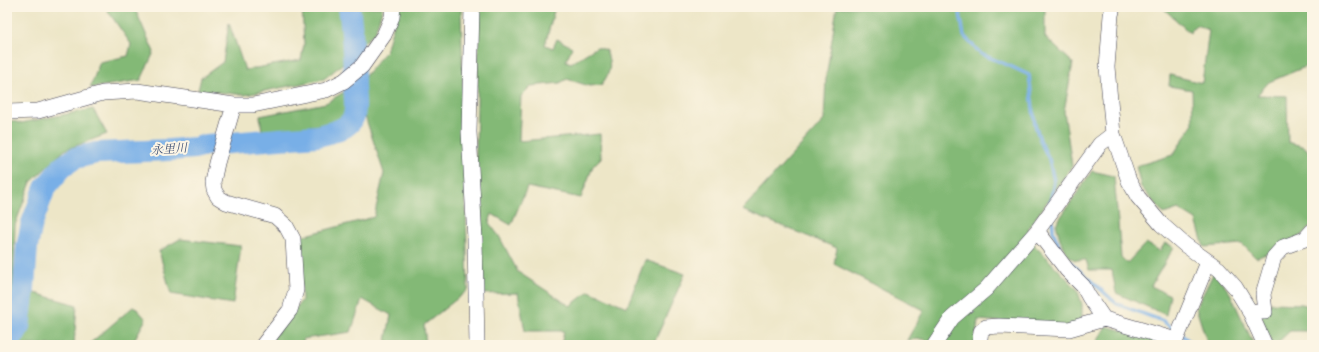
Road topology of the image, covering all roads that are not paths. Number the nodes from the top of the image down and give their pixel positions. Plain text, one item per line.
1 (392, 7) edge
2 (472, 7) edge
3 (1113, 7) edge
4 (7, 112) edge
5 (232, 112) junction
6 (1114, 134) junction
7 (1037, 231) junction
8 (1312, 231) edge
9 (1208, 262) junction
10 (1249, 311) junction
11 (1104, 319) junction
12 (1177, 337) edge
13 (263, 345) edge
14 (477, 345) edge
15 (934, 345) edge
16 (979, 345) edge
17 (1265, 345) edge

1 - 5 street
2 - 14 street
3 - 6 street
4 - 5 street
5 - 13 street
6 - 7 street
6 - 9 street
7 - 11 street
7 - 15 street
8 - 10 street
9 - 10 street
9 - 12 street
10 - 17 street
11 - 12 street
11 - 16 street

